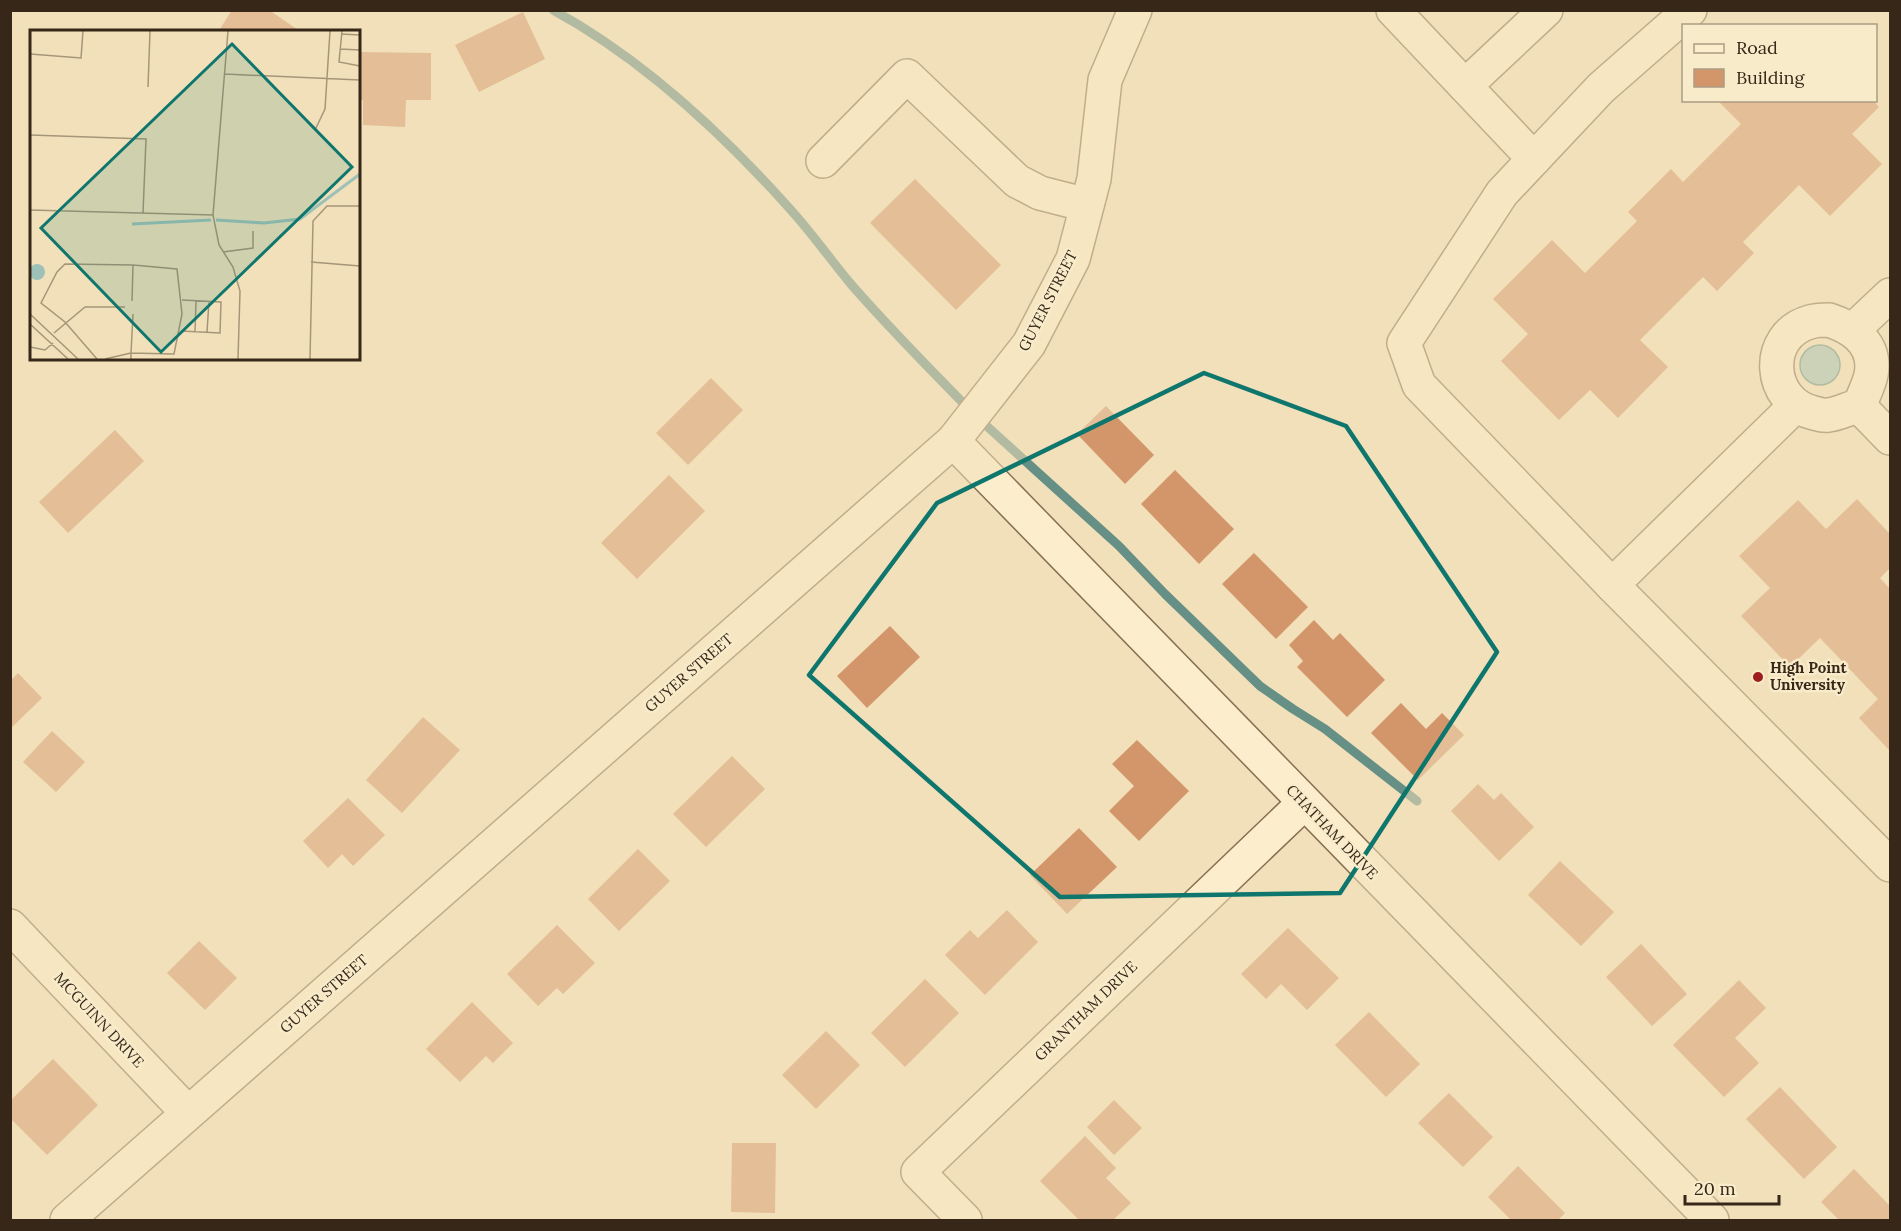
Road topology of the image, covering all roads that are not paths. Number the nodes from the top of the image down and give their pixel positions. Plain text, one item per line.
1 (1135, 10) edge
2 (1545, 10) edge
3 (1690, 10) edge
4 (1403, 14) edge
5 (1465, 86) junction
6 (1534, 159) junction
7 (823, 161) dead end
8 (1087, 205) junction
9 (1890, 295) edge
10 (1853, 330) junction
11 (1795, 406) junction
12 (1859, 406) junction
13 (1890, 438) edge
14 (953, 441) junction
15 (1612, 585) junction
16 (1304, 803) junction
17 (1890, 865) edge
18 (10, 926) edge
19 (188, 1113) junction
20 (67, 1221) edge
21 (965, 1221) edge
22 (1712, 1221) edge

1 - 8 street, GUYER STREET
2 - 5 street
3 - 6 street
4 - 5 street
5 - 6 street
6 - 15 street
7 - 8 street
8 - 14 street, GUYER STREET
9 - 10 street
10 - 11 street
10 - 12 street
11 - 12 street
11 - 15 street
12 - 13 street
14 - 16 street, CHATHAM DRIVE
14 - 19 street, GUYER STREET
15 - 17 street
16 - 21 street, GRANTHAM DRIVE
16 - 22 street, CHATHAM DRIVE
18 - 19 street, MCGUINN DRIVE
19 - 20 street, GUYER STREET

